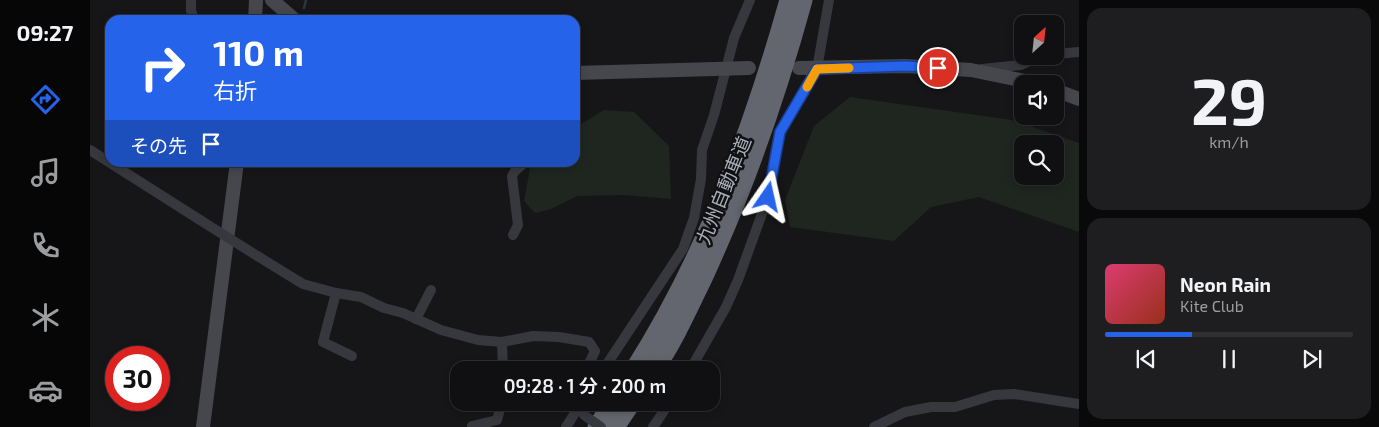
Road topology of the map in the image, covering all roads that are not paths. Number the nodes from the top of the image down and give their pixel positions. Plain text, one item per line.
1 (191, 0) edge
2 (256, 0) edge
3 (272, 0) edge
4 (750, 0) edge
5 (789, 0) edge
6 (803, 0) edge
7 (829, 0) edge
8 (192, 15) edge
9 (255, 15) edge
10 (289, 15) edge
11 (1079, 52) edge
12 (1064, 53) edge
13 (1021, 65) edge
14 (726, 68) junction
15 (749, 68) dead end
16 (799, 68) dead end
17 (817, 69) junction
18 (971, 70) junction
19 (580, 73) edge
20 (1014, 79) edge
21 (1064, 94) edge
22 (1079, 100) edge
23 (90, 150) edge
24 (105, 160) edge
25 (117, 167) edge
26 (235, 167) edge
27 (519, 167) edge
28 (513, 235) dead end
29 (431, 290) dead end
30 (336, 293) junction
31 (416, 319) junction
32 (502, 342) junction
33 (352, 356) dead end
34 (503, 361) edge
35 (590, 361) edge
36 (609, 361) edge
37 (639, 361) edge
38 (659, 361) edge
39 (695, 361) edge
40 (1079, 404) edge
41 (500, 411) edge
42 (626, 411) edge
43 (664, 411) edge
44 (582, 412) edge
45 (472, 426) edge
46 (203, 427) edge
47 (566, 427) edge
48 (601, 427) edge
49 (615, 427) edge
50 (653, 427) edge
51 (874, 427) edge

1 - 8 street
2 - 9 street
3 - 10 street
4 - 14 street
5 - 37 highway, 九州自動車道
6 - 38 highway, 九州自動車道
7 - 17 street
11 - 12 street
13 - 18 street
14 - 15 street
14 - 19 street
14 - 36 street
16 - 17 street
17 - 18 street
17 - 39 street
18 - 20 street
21 - 22 street
23 - 24 street, bridge
25 - 30 street, bridge
26 - 46 street
27 - 28 street
29 - 31 street
30 - 31 street
30 - 33 street
31 - 32 street
32 - 34 street
32 - 35 street
40 - 51 street
41 - 45 street
42 - 49 highway
43 - 50 street
44 - 47 street
44 - 48 street, bridge

